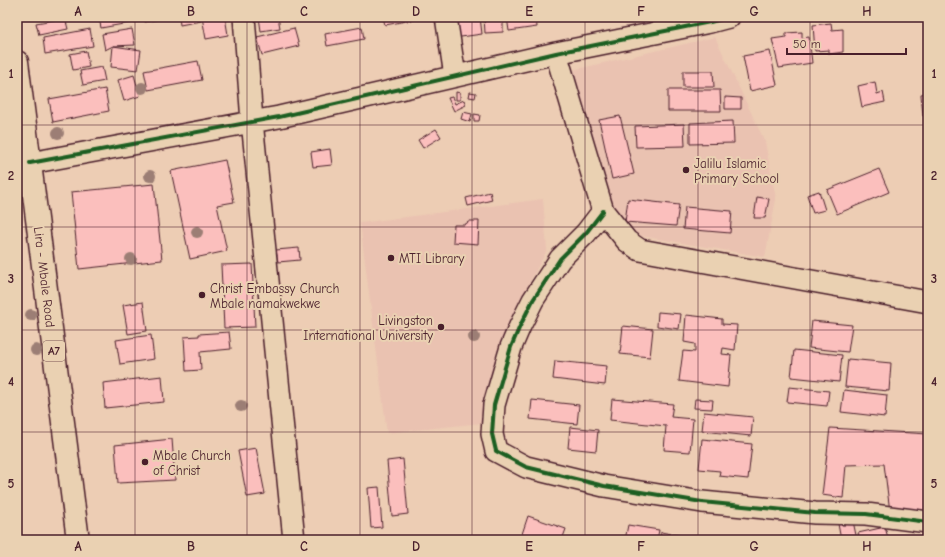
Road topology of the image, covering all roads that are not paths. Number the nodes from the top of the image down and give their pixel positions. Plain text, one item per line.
1 (244, 17) edge
2 (446, 17) edge
3 (729, 17) edge
4 (556, 53) junction
5 (17, 62) edge
6 (455, 76) junction
7 (252, 121) junction
8 (30, 163) junction
9 (603, 211) junction
10 (928, 302) edge
11 (928, 522) edge
12 (78, 540) edge
13 (294, 540) edge

1 - 7 street
2 - 6 street
3 - 4 street
4 - 6 street
4 - 9 street
5 - 8 main road, Lira - Mbale Road / A7
6 - 7 street
7 - 8 street
7 - 13 street
8 - 12 main road, Lira - Mbale Road / A7
9 - 10 street
9 - 11 street

